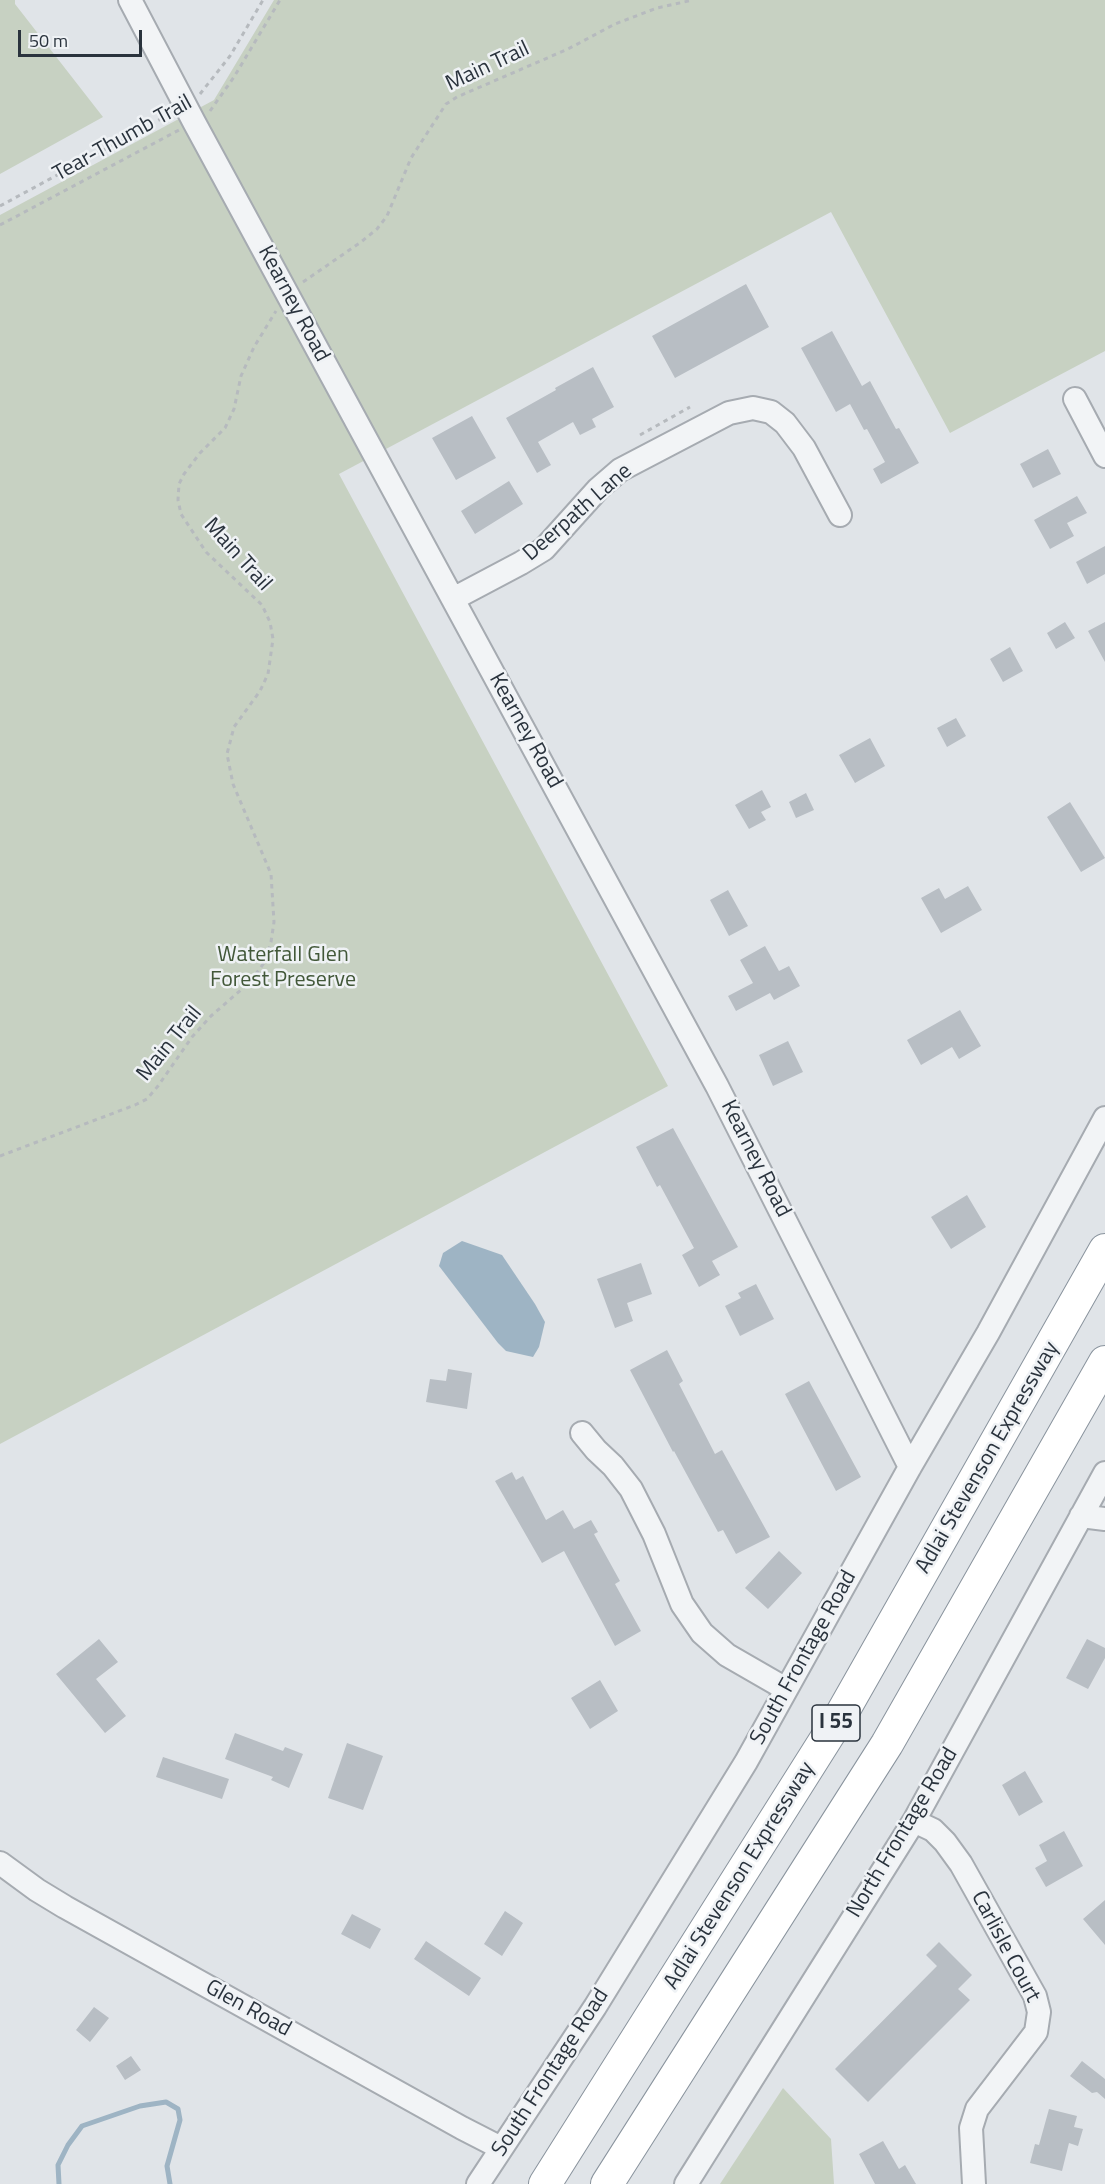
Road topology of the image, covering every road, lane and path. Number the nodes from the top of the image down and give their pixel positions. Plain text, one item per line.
1 (130, 0) edge
2 (263, 0) edge
3 (280, 0) edge
4 (693, 0) edge
5 (190, 114) junction
6 (0, 206) edge
7 (0, 225) edge
8 (289, 295) junction
9 (1075, 399) dead end
10 (690, 407) dead end
11 (640, 435) dead end
12 (1105, 456) edge
13 (840, 515) dead end
14 (453, 599) junction
15 (1105, 1118) edge
16 (0, 1156) edge
17 (1105, 1250) edge
18 (1105, 1362) edge
19 (582, 1433) dead end
20 (910, 1467) junction
21 (1105, 1473) edge
22 (1081, 1516) junction
23 (1105, 1519) edge
24 (786, 1689) junction
25 (914, 1821) junction
26 (0, 1863) edge
27 (501, 2148) junction
28 (478, 2184) edge
29 (545, 2184) edge
30 (607, 2184) edge
31 (686, 2184) edge
32 (974, 2184) edge

1 - 5 street, Kearney Road
2 - 5 path
3 - 5 path, Tear-Thumb Trail
4 - 8 path, Main Trail
5 - 6 path
5 - 7 path, Tear-Thumb Trail
5 - 8 street, Kearney Road
8 - 14 street, Kearney Road
8 - 16 path, Main Trail
9 - 12 street
10 - 11 path
13 - 14 street, Deerpath Lane
14 - 20 street, Kearney Road
15 - 20 street, South Frontage Road
17 - 29 highway, Adlai Stevenson Expressway / I 55
18 - 30 highway, I 55
19 - 24 street
20 - 24 street, South Frontage Road
21 - 22 street, North Frontage Road
22 - 23 street
22 - 25 street, North Frontage Road
24 - 27 street, South Frontage Road
25 - 31 street, North Frontage Road
25 - 32 street, Carlisle Court
26 - 27 street, Glen Road
27 - 28 street, South Frontage Road

